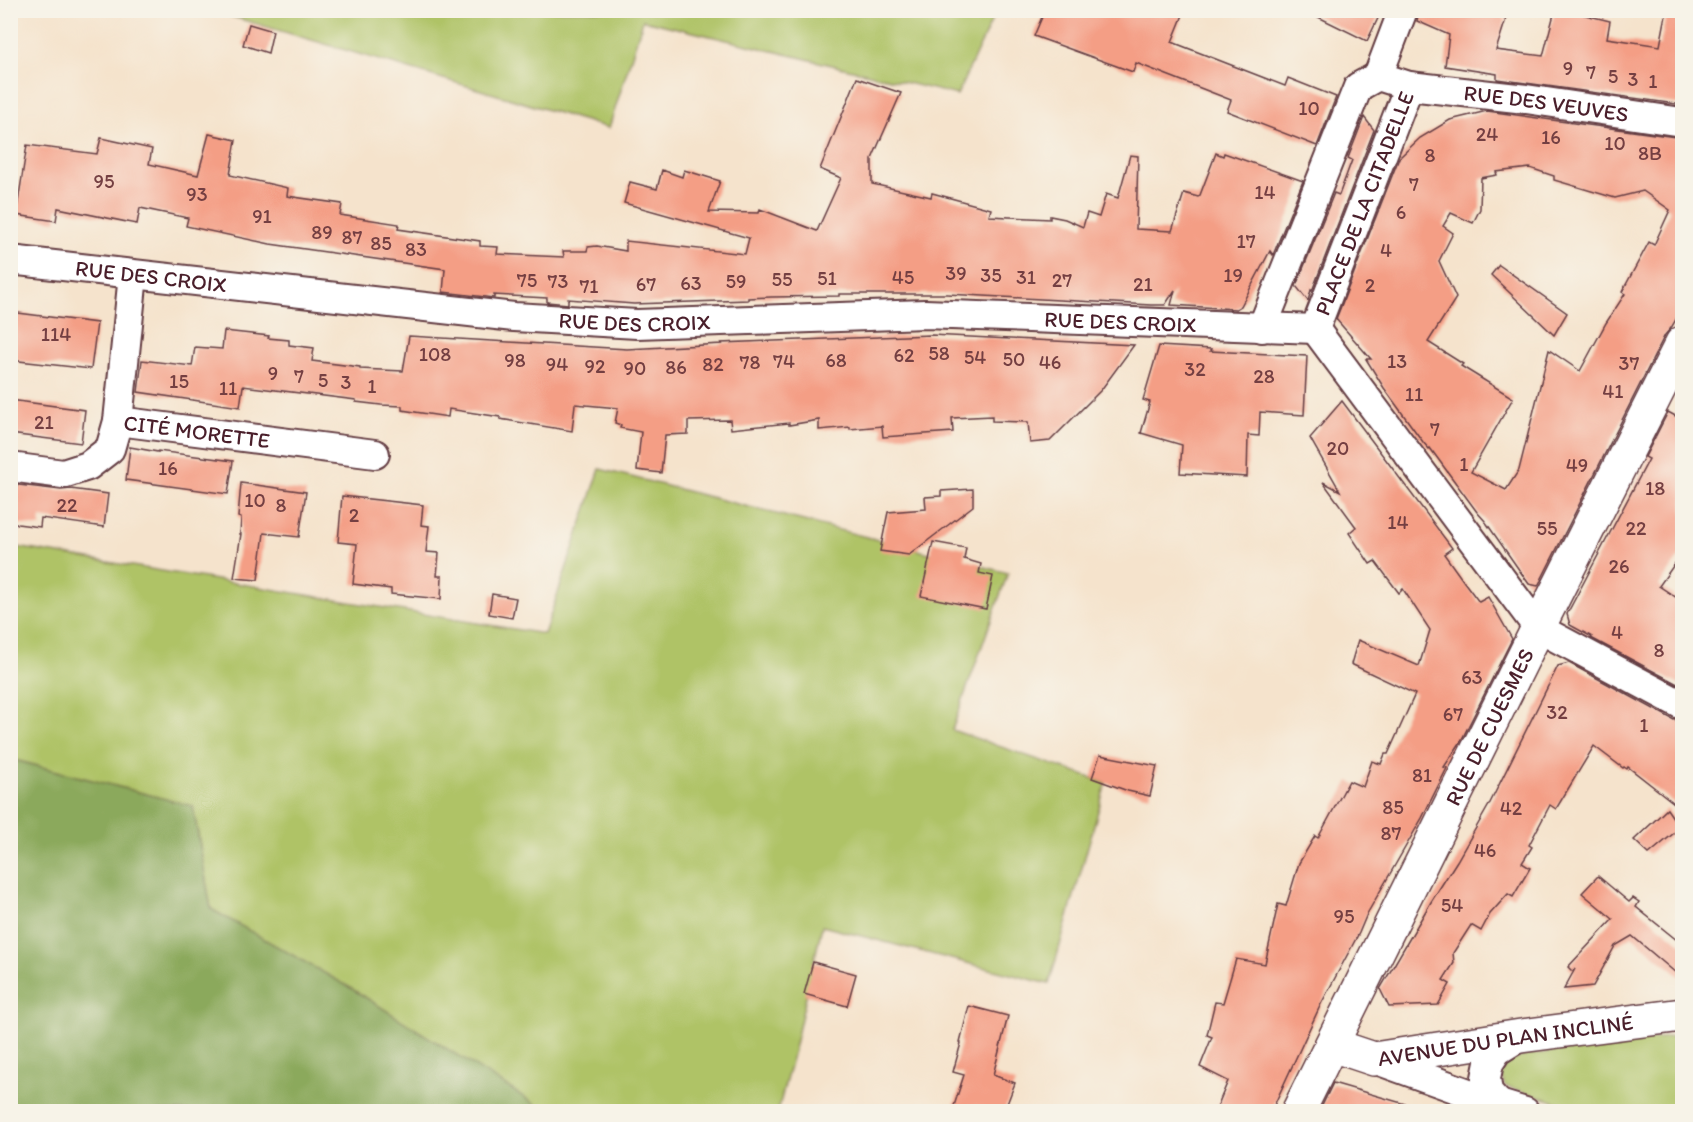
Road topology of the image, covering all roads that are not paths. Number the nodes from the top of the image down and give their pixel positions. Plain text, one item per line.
1 (1403, 10) edge
2 (1378, 76) junction
3 (1409, 86) junction
4 (1683, 123) edge
5 (10, 260) edge
6 (133, 275) junction
7 (1262, 328) junction
8 (1315, 329) junction
9 (1683, 343) edge
10 (118, 421) junction
11 (375, 454) dead end
12 (10, 467) edge
13 (1538, 628) junction
14 (1683, 705) edge
15 (1683, 1015) edge
16 (1521, 1036) junction
17 (1332, 1045) junction
18 (1374, 1059) junction
19 (1512, 1108) edge
20 (1298, 1112) edge

1 - 2 street
2 - 3 street, PLACE DE LA CITADELLE
2 - 7 street, PLACE DE LA CITADELLE
3 - 4 street, RUE DES VEUVES
3 - 8 street, PLACE DE LA CITADELLE
5 - 6 street, RUE DES CROIX
6 - 7 street, RUE DES CROIX
6 - 10 street
7 - 8 street, PLACE DE LA CITADELLE
8 - 13 street
9 - 13 street, RUE DE CUESMES
10 - 11 street, CITÉ MORETTE
10 - 12 street, CITÉ MORETTE
13 - 14 street
13 - 17 street, RUE DE CUESMES
15 - 16 street, AVENUE DU PLAN INCLINÉ
16 - 18 street, AVENUE DU PLAN INCLINÉ
16 - 19 street
17 - 18 street, AVENUE DU PLAN INCLINÉ
17 - 20 street, RUE DE CUESMES
18 - 19 street

